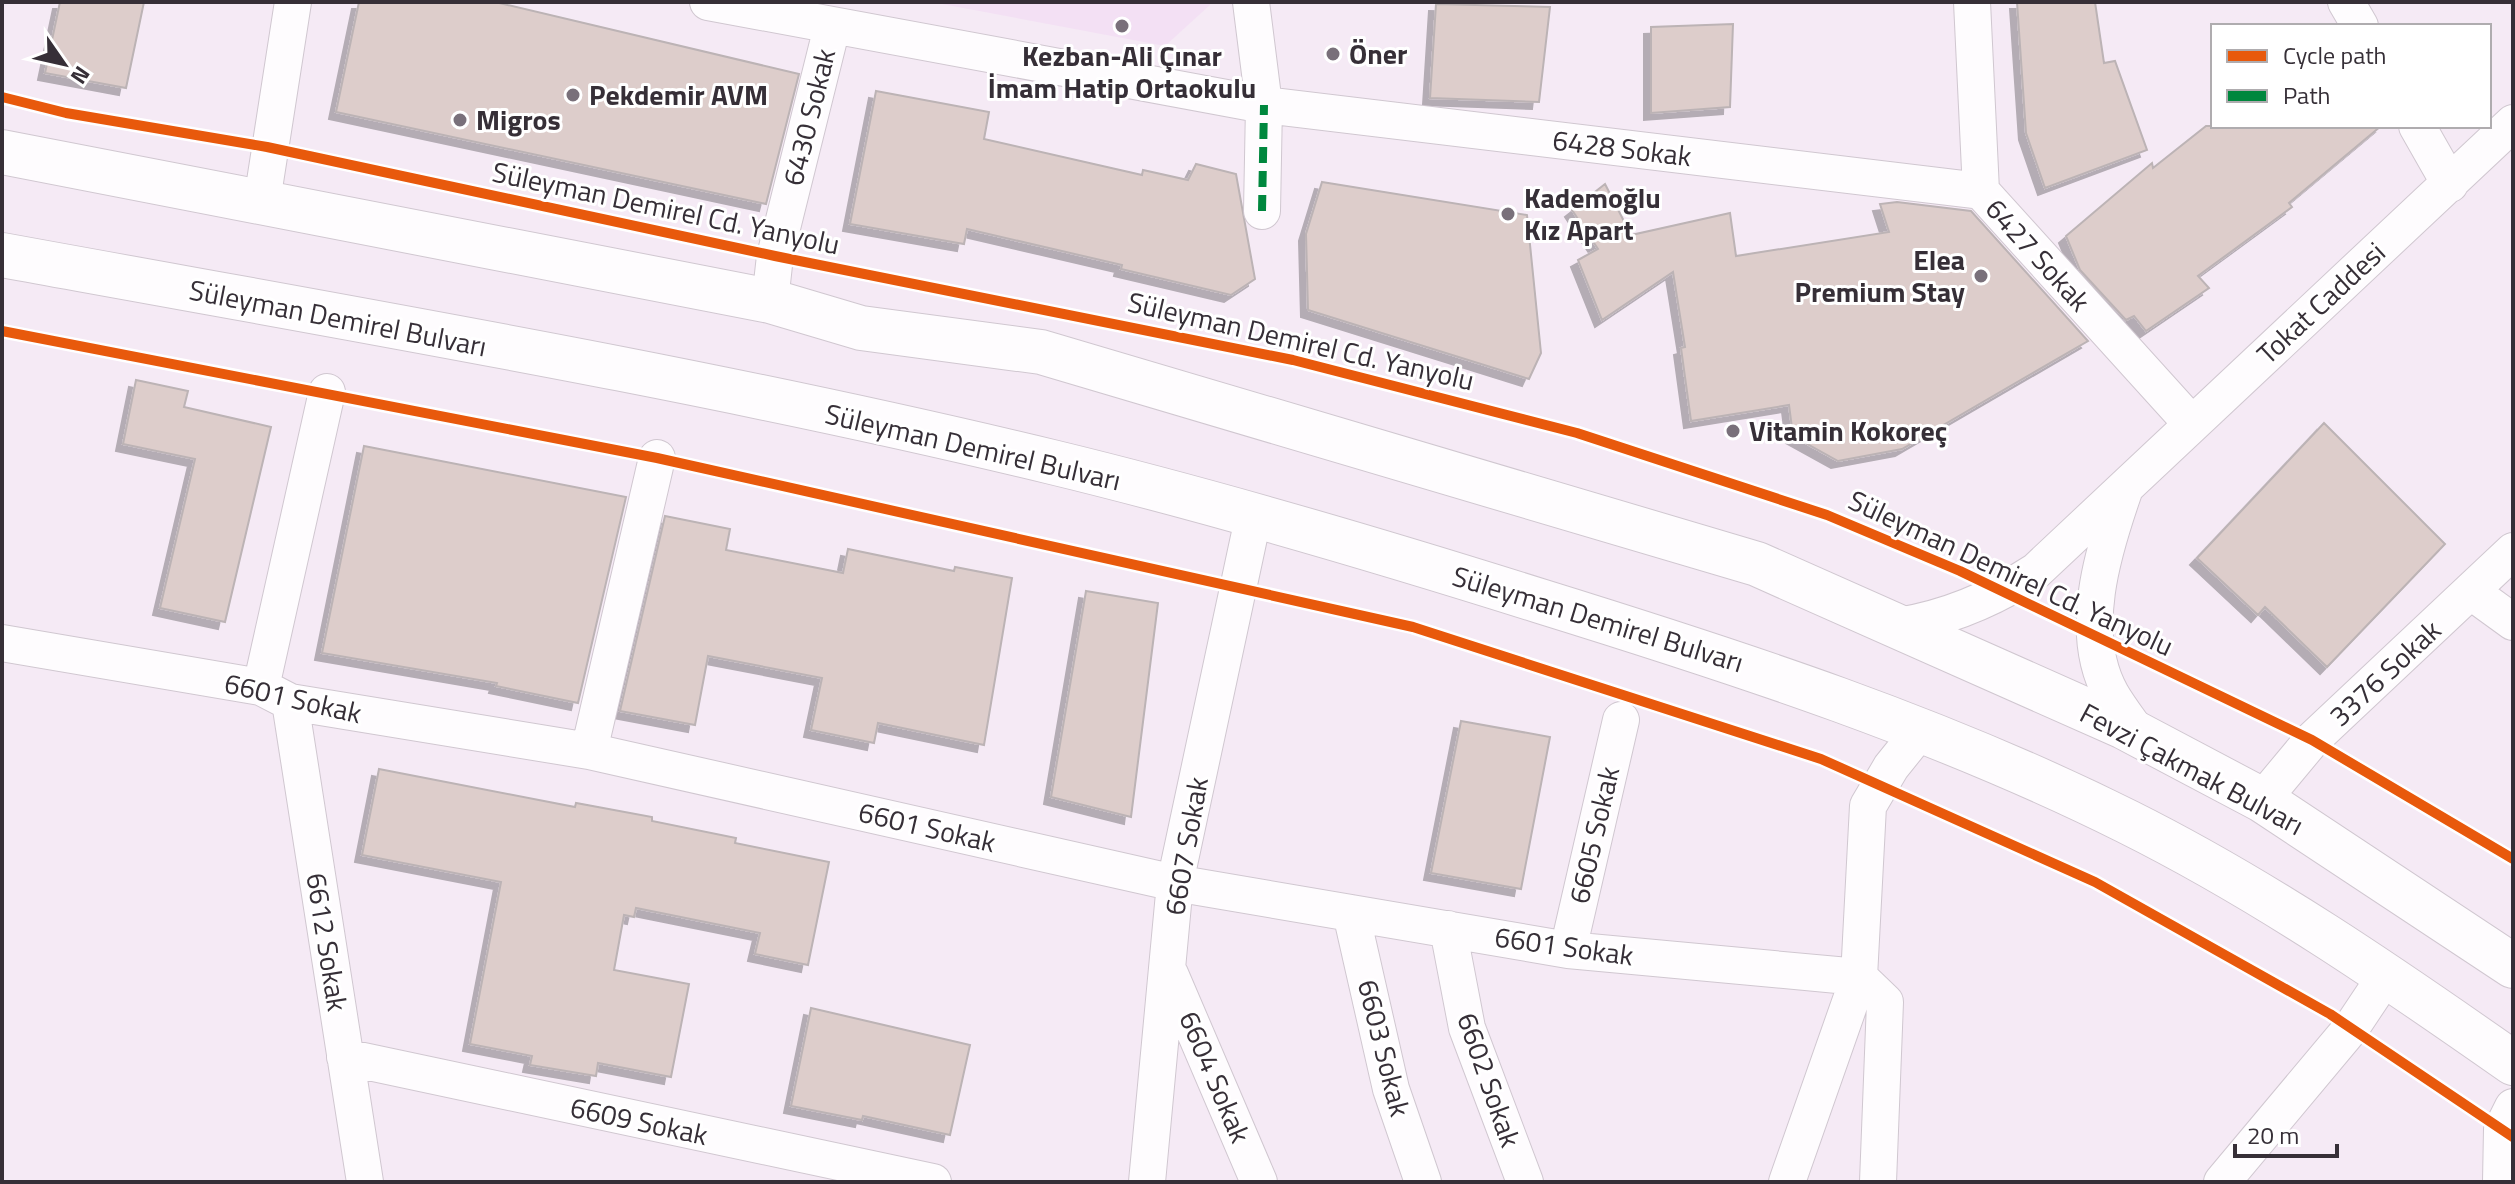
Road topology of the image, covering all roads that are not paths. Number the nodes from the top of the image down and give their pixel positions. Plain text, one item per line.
1 (293, 2) edge
2 (708, 2) edge
3 (1251, 2) edge
4 (1972, 2) edge
5 (2346, 2) edge
6 (773, 8) edge
7 (2359, 24) edge
8 (832, 27) junction
9 (1264, 105) junction
10 (2418, 128) edge
11 (2509, 137) edge
12 (2, 152) edge
13 (2450, 184) junction
14 (1981, 191) junction
15 (262, 201) junction
16 (1262, 211) dead end
17 (2, 255) edge
18 (770, 301) junction
19 (327, 392) dead end
20 (2191, 423) junction
21 (657, 458) dead end
22 (2127, 482) junction
23 (1254, 514) junction
24 (2513, 551) edge
25 (2473, 593) junction
26 (2513, 622) edge
27 (1898, 626) junction
28 (2, 643) edge
29 (276, 695) junction
30 (1621, 720) dead end
31 (1920, 731) junction
32 (2139, 735) junction
33 (589, 751) junction
34 (2262, 800) junction
35 (1175, 883) junction
36 (1351, 913) junction
37 (1448, 929) junction
38 (1568, 950) junction
39 (2513, 966) edge
40 (1169, 972) junction
41 (2387, 974) junction
42 (1859, 977) junction
43 (345, 1057) junction
44 (2513, 1063) edge
45 (2513, 1107) edge
46 (799, 1169) edge
47 (365, 1182) edge
48 (933, 1182) edge
49 (1147, 1182) edge
50 (1259, 1182) edge
51 (1423, 1182) edge
52 (1525, 1182) edge
53 (1787, 1182) edge
54 (1878, 1182) edge
55 (2222, 1182) edge
56 (2501, 1182) edge

1 - 15 street
2 - 6 street, 6430 Sokak
3 - 9 street
4 - 14 street, 6427 Sokak
5 - 7 street
6 - 8 street, 6430 Sokak
8 - 9 street, 6430 Sokak
8 - 18 street, 6430 Sokak
9 - 14 street, 6428 Sokak
9 - 16 street
10 - 13 street
11 - 13 street, Tokat Caddesi
12 - 15 main road
13 - 20 street, Tokat Caddesi
14 - 20 street, 6427 Sokak
15 - 18 main road
17 - 23 main road, Süleyman Demirel Bulvarı
18 - 27 main road
19 - 29 street
20 - 22 street, Tokat Caddesi
21 - 33 street
22 - 27 street, Tokat Caddesi
22 - 32 street
23 - 31 main road, Süleyman Demirel Bulvarı
23 - 35 street, 6607 Sokak
24 - 25 street, 3376 Sokak
25 - 26 street
25 - 34 street, 3376 Sokak
27 - 32 main road, Fevzi Çakmak Bulvarı
28 - 29 street, 6601 Sokak
29 - 33 street, 6601 Sokak
29 - 43 street, 6612 Sokak
30 - 38 street, 6605 Sokak
31 - 41 main road
31 - 42 street
32 - 34 main road, Fevzi Çakmak Bulvarı
33 - 35 street, 6601 Sokak
34 - 39 main road, Fevzi Çakmak Bulvarı
35 - 36 street, 6601 Sokak
35 - 40 street, 6607 Sokak
36 - 37 street, 6601 Sokak
36 - 51 street, 6603 Sokak
37 - 38 street, 6601 Sokak
37 - 52 street, 6602 Sokak
38 - 42 street, 6601 Sokak
40 - 49 street, 6607 Sokak
40 - 50 street, 6604 Sokak
41 - 44 main road
41 - 55 street
42 - 53 street
42 - 54 street
43 - 46 street, 6609 Sokak
43 - 47 street, 6612 Sokak
45 - 56 street
46 - 48 street, 6609 Sokak

